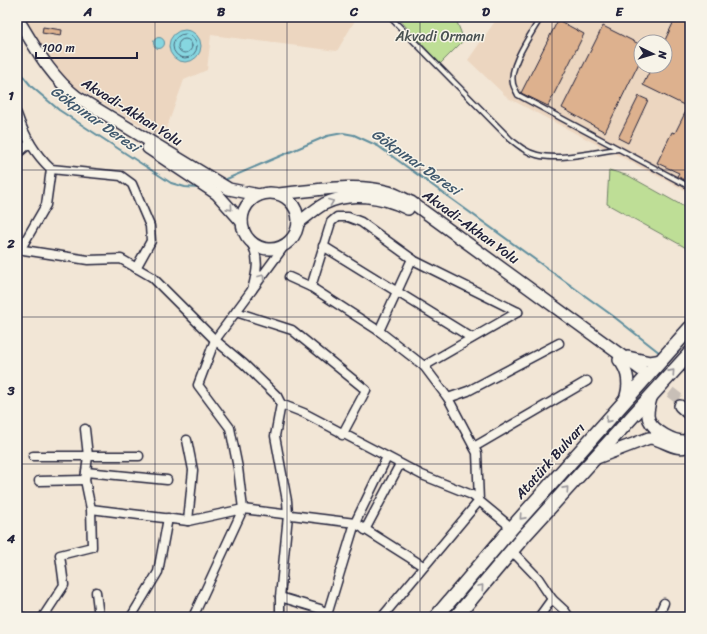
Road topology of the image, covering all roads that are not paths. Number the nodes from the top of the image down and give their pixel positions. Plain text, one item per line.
1 (390, 17) edge
2 (541, 17) edge
3 (17, 18) edge
4 (17, 30) edge
5 (17, 114) edge
6 (30, 143) junction
7 (618, 149) junction
8 (17, 154) edge
9 (51, 169) junction
10 (690, 187) edge
11 (278, 194) junction
12 (259, 195) junction
13 (242, 222) junction
14 (298, 223) junction
15 (251, 242) junction
16 (285, 245) junction
17 (323, 246) junction
18 (18, 249) edge
19 (412, 260) junction
20 (136, 268) junction
21 (289, 276) dead end
22 (311, 287) junction
23 (252, 290) junction
24 (397, 292) junction
25 (236, 312) junction
26 (690, 328) edge
27 (380, 330) junction
28 (472, 338) junction
29 (215, 340) junction
30 (559, 343) dead end
31 (690, 353) edge
32 (621, 357) junction
33 (662, 360) junction
34 (424, 366) junction
35 (642, 375) tunnel mouth
36 (587, 381) dead end
37 (653, 394) junction
38 (448, 398) junction
39 (624, 402) junction
40 (281, 404) junction
41 (684, 405) tunnel mouth
42 (690, 415) edge
43 (85, 429) dead end
44 (342, 435) junction
45 (690, 437) edge
46 (187, 440) dead end
47 (690, 446) edge
48 (474, 447) junction
49 (32, 456) dead end
50 (88, 456) junction
51 (138, 456) dead end
52 (386, 457) junction
53 (593, 460) junction
54 (400, 464) junction
55 (85, 476) junction
56 (167, 480) dead end
57 (39, 481) dead end
58 (479, 500) junction
59 (91, 509) junction
60 (243, 509) junction
61 (288, 515) junction
62 (168, 518) junction
63 (188, 520) junction
64 (355, 523) junction
65 (365, 530) junction
66 (510, 530) junction
67 (512, 551) junction
68 (423, 566) junction
69 (96, 592) dead end
70 (280, 597) junction
71 (552, 599) junction
72 (664, 603) dead end
73 (17, 616) edge
74 (328, 616) edge
75 (22, 617) edge
76 (43, 617) edge
77 (99, 617) edge
78 (131, 617) edge
79 (192, 617) edge
80 (280, 617) edge
81 (382, 617) edge
82 (436, 617) edge
83 (456, 617) edge
84 (539, 617) edge
85 (569, 617) edge
86 (658, 617) edge

1 - 7 lane
2 - 7 lane
3 - 12 main road, Akvadi-Akhan Yolu
4 -> 13 main road, Akvadi-Akhan Yolu
5 - 6 street
6 - 8 street
6 - 9 street
7 - 10 lane
9 - 18 street
9 - 20 street
11 - 12 main road
11 - 14 main road
11 - 32 main road, Akvadi-Akhan Yolu
12 - 13 main road
13 - 15 main road
14 - 16 main road
14 -> 32 main road, Akvadi-Akhan Yolu
15 - 16 main road
15 - 23 street
23 -> 16 street
17 - 19 street
17 - 22 street
17 - 24 street
18 - 20 street
19 - 24 street
19 - 28 street
20 - 29 street
21 - 22 street
22 - 27 street
23 - 25 street
24 - 27 street
24 - 28 street
25 - 29 street
25 - 44 street
26 - 33 main road, Atatürk Bulvarı
27 - 34 street
28 - 34 street
29 - 40 street
29 - 60 street
30 - 38 street
37 -> 31 main road
32 - 33 main road
32 - 35 main road
32 - 39 main road
33 - 39 main road, Atatürk Bulvarı
34 - 38 street
36 - 48 street
37 - 45 main road
37 - 53 main road
38 - 48 street
39 -> 66 main road, Atatürk Bulvarı
40 - 44 street
40 - 61 street
41 - 42 main road
43 - 50 street
44 - 52 street
46 - 63 street
47 - 53 main road
48 - 58 street
49 - 50 street
50 - 51 street
50 - 55 street
52 - 54 street
52 - 64 street
67 -> 53 main road
54 - 58 street
54 - 65 street
55 - 56 street
55 - 57 street
55 - 59 street
58 - 66 street
58 - 68 street
59 - 62 street
59 - 76 street
60 - 61 street
60 - 63 street
60 - 79 street
61 - 64 street
61 - 70 street
62 - 63 street
62 - 78 street
64 - 65 street
64 - 74 street
65 - 68 street
66 - 82 main road, Atatürk Bulvarı
67 - 71 street
83 -> 67 main road
68 - 81 street
69 - 77 street
70 - 74 street
70 - 80 street
71 - 84 street
71 - 85 street
72 - 86 street
73 - 75 street

